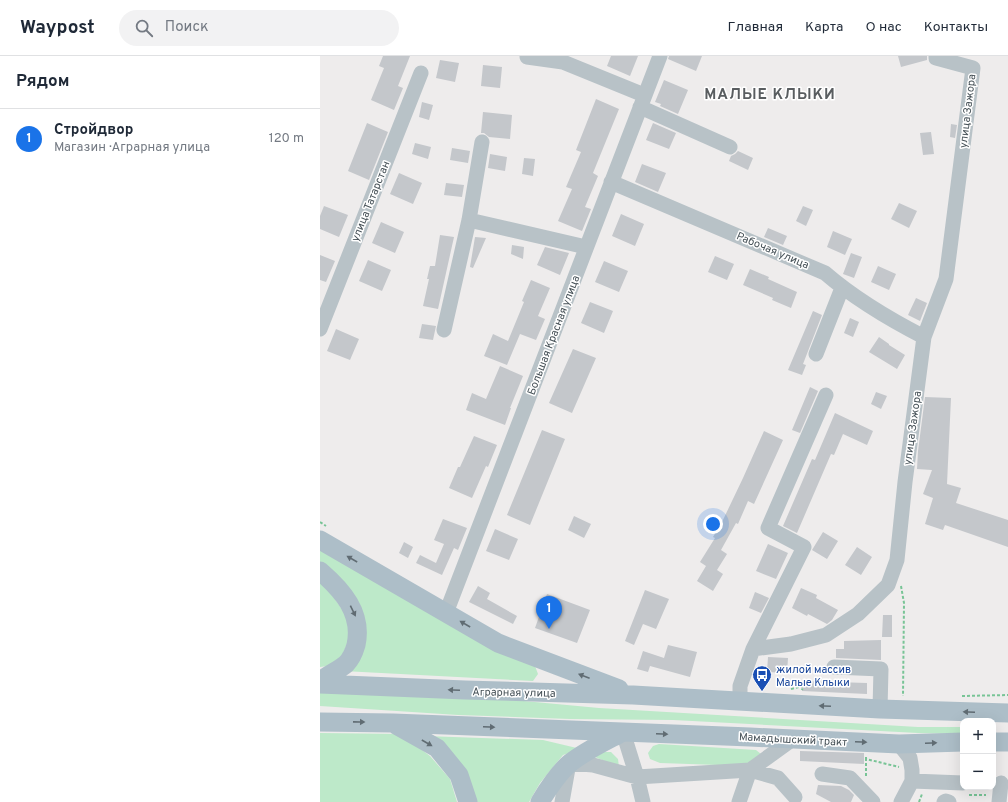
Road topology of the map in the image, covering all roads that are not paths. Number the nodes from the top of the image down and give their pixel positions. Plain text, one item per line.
1 (660, 56) edge
2 (936, 56) edge
3 (527, 57) edge
4 (421, 73) dead end
5 (642, 101) junction
6 (482, 142) dead end
7 (730, 146) dead end
8 (611, 182) junction
9 (469, 220) junction
10 (586, 247) junction
11 (842, 288) junction
12 (320, 329) edge
13 (444, 330) dead end
14 (924, 338) junction
15 (816, 354) dead end
16 (826, 395) dead end
17 (323, 533) edge
18 (320, 571) edge
19 (446, 613) junction
20 (753, 649) junction
21 (834, 667) dead end
22 (320, 681) edge
23 (320, 684) edge
24 (633, 695) junction
25 (740, 701) junction
26 (880, 709) junction
27 (1008, 713) edge
28 (320, 722) edge
29 (393, 723) junction
30 (623, 732) junction
31 (793, 739) junction
32 (960, 742) edge
33 (996, 742) edge
34 (1008, 742) edge
35 (899, 744) junction
36 (570, 763) junction
37 (750, 770) junction
38 (822, 774) dead end
39 (637, 777) junction
40 (912, 781) junction
41 (960, 783) edge
42 (1001, 783) edge
43 (795, 797) dead end
44 (468, 802) edge
45 (540, 802) edge
46 (562, 802) edge
47 (642, 802) edge
48 (739, 802) edge
49 (873, 802) edge
50 (901, 802) edge
51 (944, 802) edge
52 (949, 802) edge
53 (999, 802) edge

1 - 5 street, Большая Красная улица
2 - 14 street, улица Зажора
3 - 5 street
4 - 12 street, улица Татарстан
5 - 7 street
5 - 8 street, Большая Красная улица
6 - 9 street
8 - 10 street, Большая Красная улица
8 - 11 street, Рабочая улица
9 - 10 street
9 - 13 street
10 - 19 street, Большая Красная улица
11 - 14 street, Рабочая улица
11 - 15 street
14 - 20 street, улица Зажора
16 - 20 street
19 -> 17 main road
18 -> 22 main road
24 -> 19 main road
20 - 25 street
21 - 26 street
24 -> 23 main road, Аграрная улица
24 - 25 main road, Аграрная улица
26 -> 25 main road
27 -> 26 main road
28 -> 29 main road
29 -> 30 main road
29 -> 44 main road
30 -> 31 main road, Мамадышский тракт
30 - 36 main road
30 - 39 street
31 -> 35 main road, Мамадышский тракт
31 - 37 street
35 -> 32 main road, Мамадышский тракт
33 - 34 main road
35 - 40 street
36 - 39 street
36 - 45 main road
36 - 46 street
37 - 39 street
37 - 43 street
37 - 48 street
38 - 49 street
39 - 47 street
40 - 41 street
40 - 50 street
42 - 53 street
51 - 52 street

